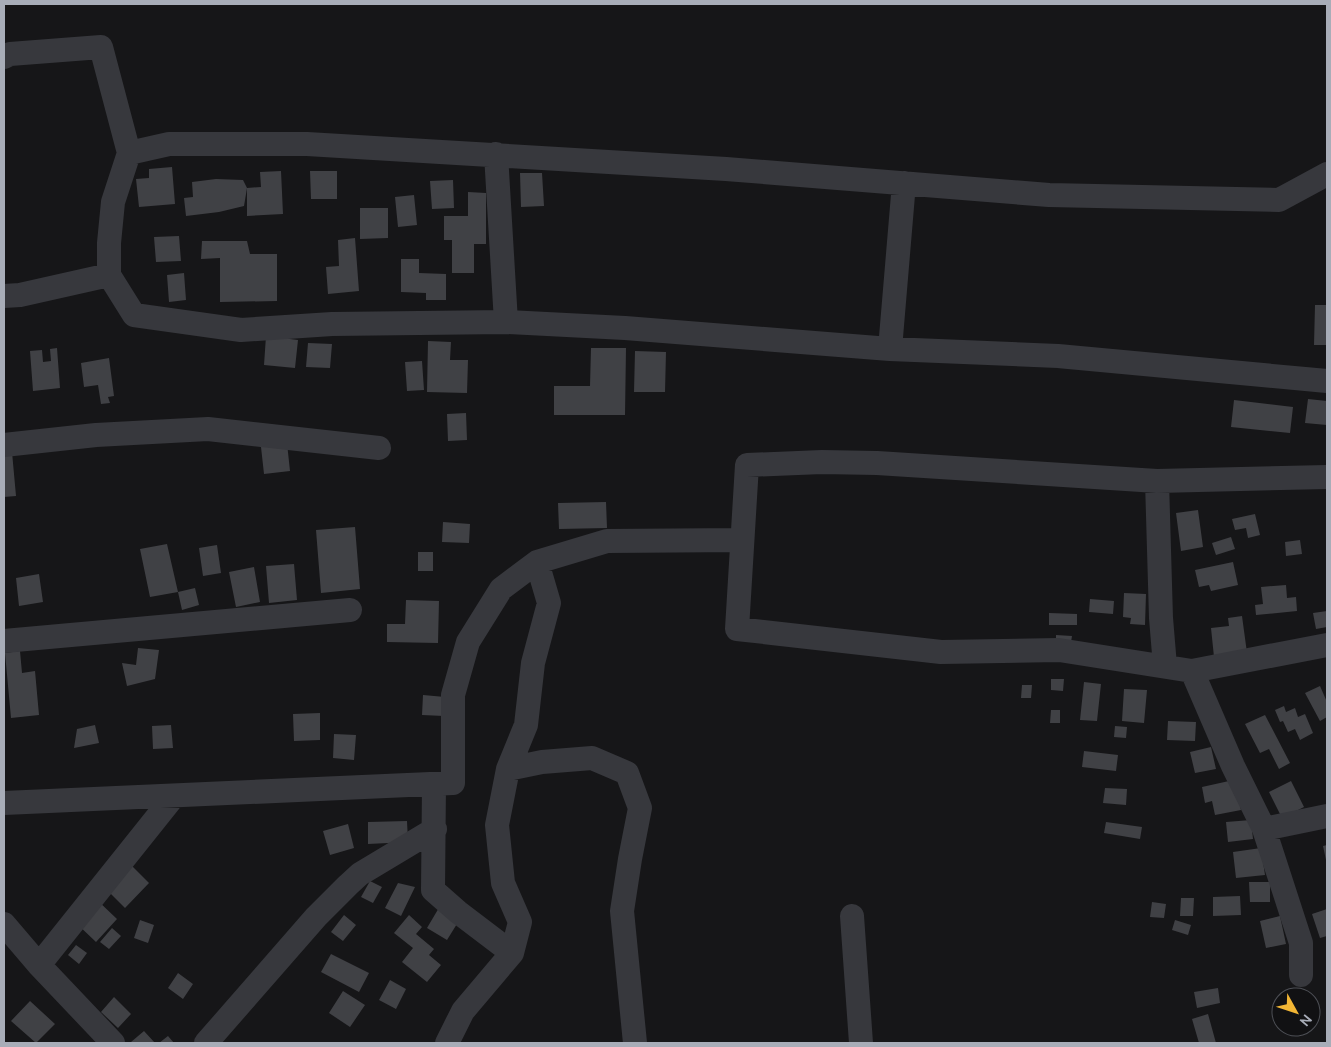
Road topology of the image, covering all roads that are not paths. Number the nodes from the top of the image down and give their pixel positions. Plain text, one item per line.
1 (6, 53) edge
2 (129, 153) junction
3 (496, 154) junction
4 (1327, 174) edge
5 (904, 183) junction
6 (110, 275) junction
7 (4, 296) edge
8 (506, 322) junction
9 (890, 350) junction
10 (1327, 381) edge
11 (4, 445) edge
12 (379, 448) dead end
13 (1327, 477) edge
14 (1157, 481) junction
15 (742, 540) junction
16 (537, 562) junction
17 (350, 610) dead end
18 (4, 641) edge
19 (1327, 645) edge
20 (1165, 666) junction
21 (1192, 671) junction
22 (508, 769) junction
23 (434, 784) junction
24 (174, 796) junction
25 (4, 803) edge
26 (1327, 816) edge
27 (435, 829) junction
28 (1264, 829) junction
29 (852, 916) dead end
30 (4, 924) edge
31 (512, 953) junction
32 (39, 965) junction
33 (1301, 975) dead end
34 (113, 1043) edge
35 (206, 1043) edge
36 (447, 1043) edge
37 (635, 1043) edge
38 (861, 1043) edge

1 - 2 street
2 - 3 street
2 - 6 street
3 - 5 street
3 - 8 street
4 - 5 street
5 - 9 street
6 - 7 street
6 - 8 street
8 - 9 street
9 - 10 street
11 - 12 street
13 - 14 street
14 - 15 street
14 - 20 street
15 - 16 street
15 - 20 street
16 - 22 street
16 - 23 street
17 - 18 street
19 - 21 street
20 - 21 street
21 - 28 street
22 - 31 street
22 - 37 street
23 - 24 street
23 - 27 street
24 - 25 street
24 - 32 street
26 - 28 street
27 - 31 street
27 - 35 street
28 - 33 street
29 - 38 street
30 - 32 street
31 - 36 street
32 - 34 street

